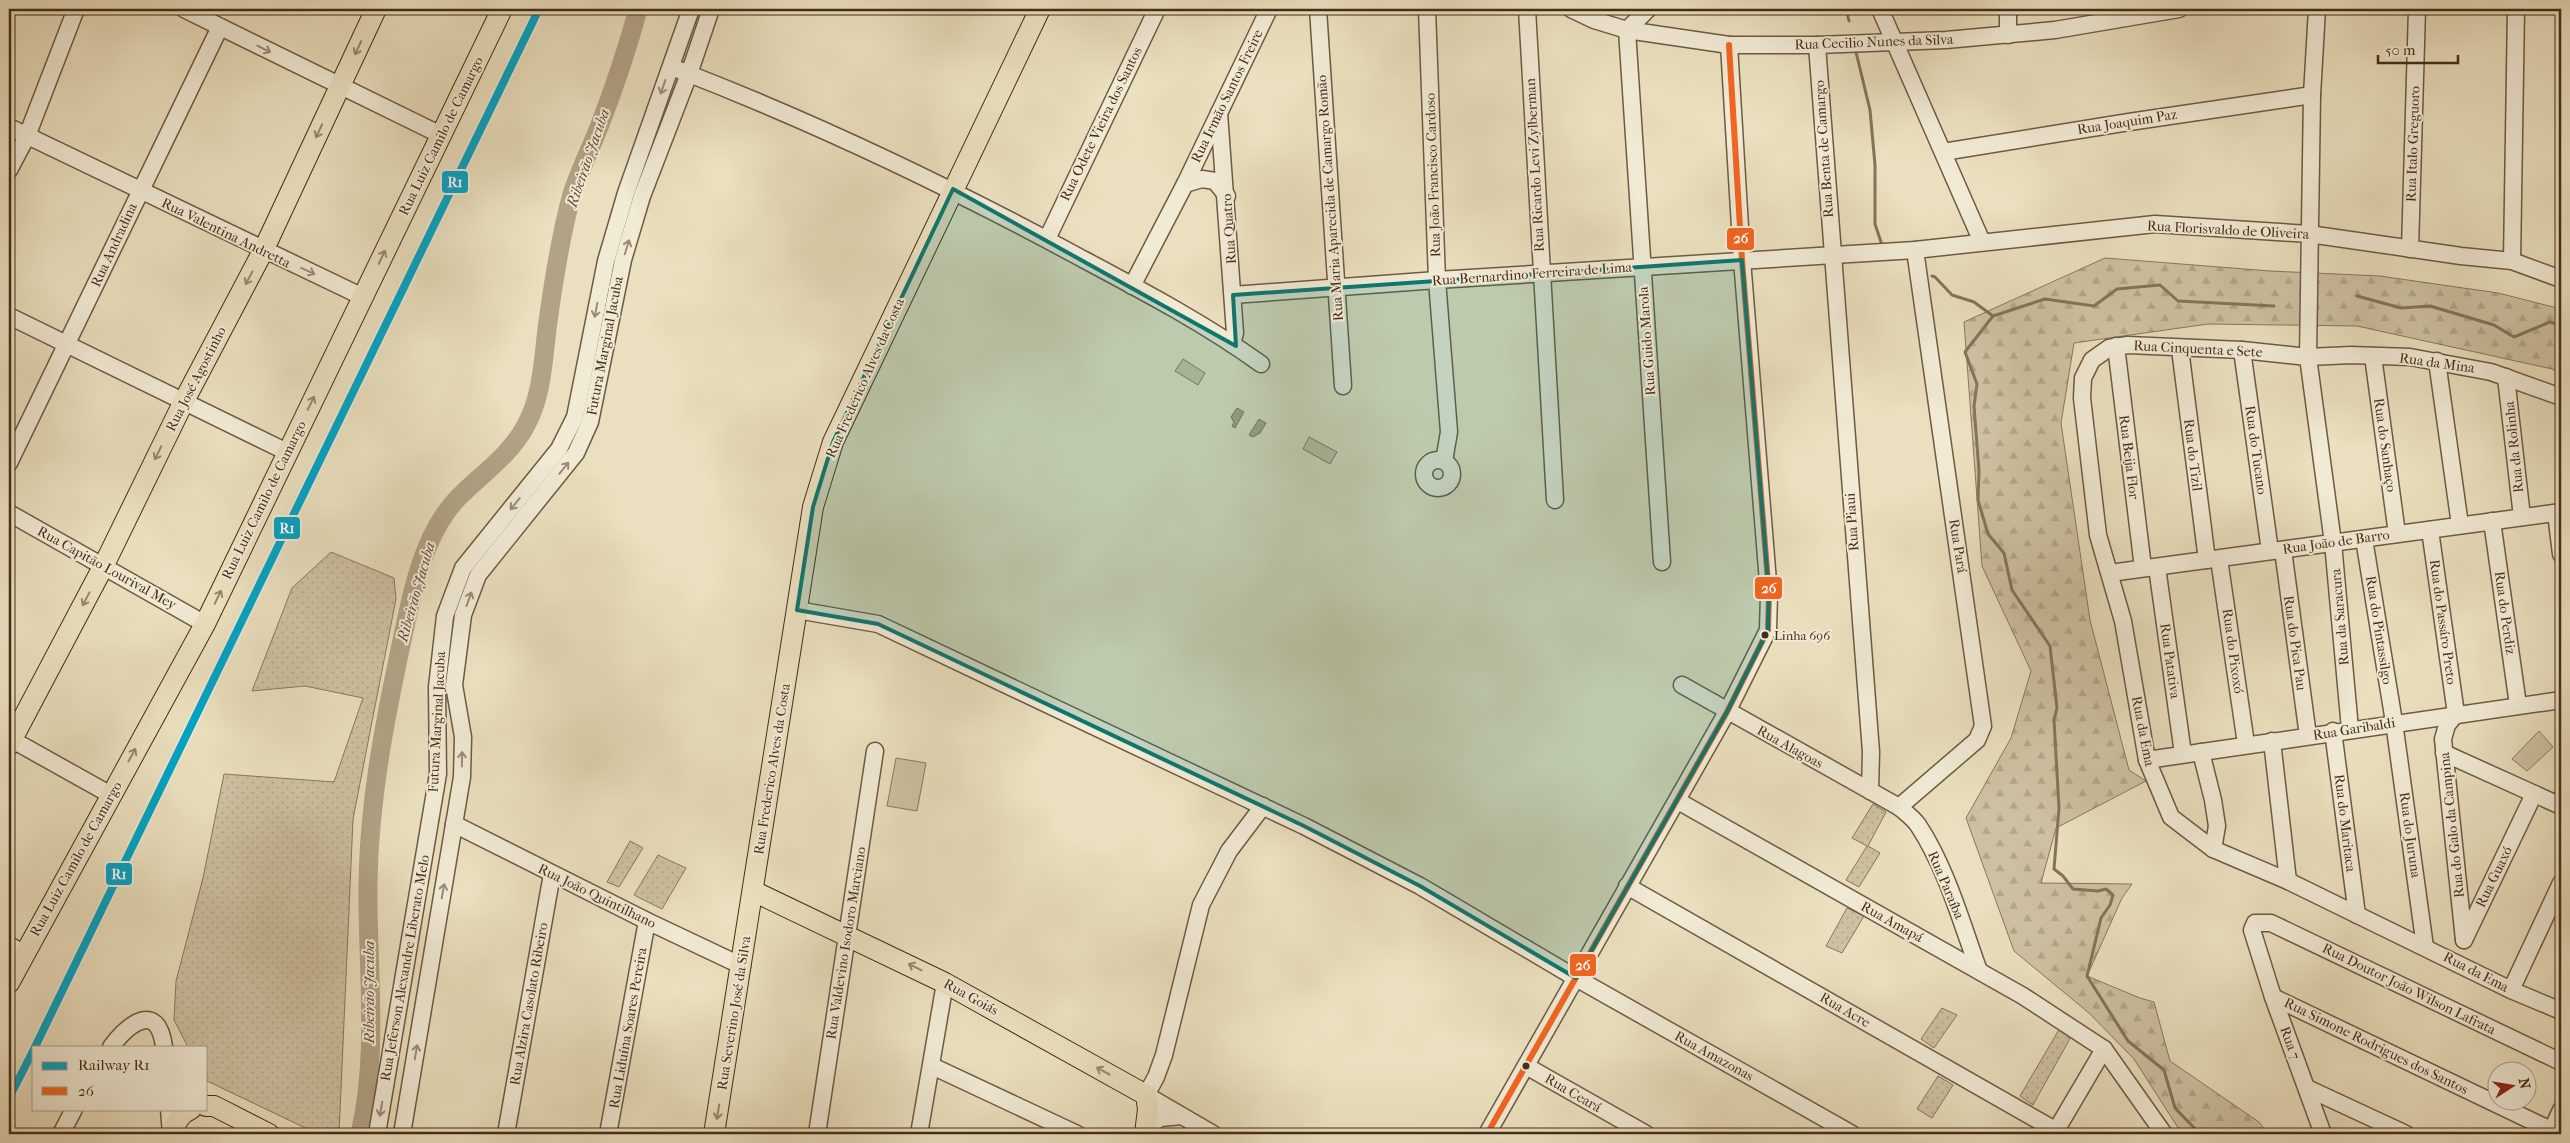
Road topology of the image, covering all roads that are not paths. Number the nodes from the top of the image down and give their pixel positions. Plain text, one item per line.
1 (76, 9) edge
2 (184, 9) edge
3 (376, 9) edge
4 (502, 9) edge
5 (691, 9) edge
6 (711, 9) edge
7 (1040, 9) edge
8 (1157, 9) edge
9 (1269, 9) edge
10 (1318, 9) edge
11 (1426, 9) edge
12 (1527, 9) edge
13 (1571, 9) edge
14 (1648, 9) edge
15 (1880, 9) edge
16 (2008, 9) edge
17 (2180, 9) edge
18 (2317, 9) edge
19 (2417, 9) edge
20 (2516, 9) edge
21 (2106, 14) edge
22 (220, 27) junction
23 (1627, 30) junction
24 (2008, 35) junction
25 (1894, 40) junction
26 (1728, 45) junction
27 (1817, 45) junction
28 (670, 67) junction
29 (689, 74) junction
30 (340, 87) junction
31 (2312, 95) junction
32 (1219, 113) junction
33 (9, 127) edge
34 (441, 135) junction
35 (27, 136) junction
36 (1943, 152) junction
37 (9, 170) edge
38 (1185, 184) junction
39 (953, 190) junction
40 (140, 191) junction
41 (1226, 196) junction
42 (2309, 234) junction
43 (1046, 239) junction
44 (1982, 242) junction
45 (2410, 249) junction
46 (1915, 250) junction
47 (264, 251) junction
48 (1831, 254) junction
49 (1742, 260) junction
50 (2512, 261) junction
51 (1642, 267) junction
52 (1541, 275) junction
53 (2561, 279) edge
54 (1437, 280) junction
55 (1132, 286) junction
56 (1335, 288) junction
57 (1233, 295) junction
58 (363, 297) junction
59 (9, 316) edge
60 (68, 344) junction
61 (1232, 344) junction
62 (2116, 346) junction
63 (2180, 349) junction
64 (2242, 350) junction
65 (2373, 356) junction
66 (2308, 357) junction
67 (2092, 360) joint
68 (2437, 361) junction
69 (1260, 364) dead end
70 (2506, 377) junction
71 (1342, 386) dead end
72 (2561, 397) edge
73 (184, 401) junction
74 (287, 452) junction
75 (1444, 461) dead end
76 (9, 463) edge
77 (1555, 500) dead end
78 (9, 513) edge
79 (2559, 513) edge
80 (2522, 517) junction
81 (2492, 521) junction
82 (2460, 525) junction
83 (2430, 530) junction
84 (2397, 534) junction
85 (2364, 539) junction
86 (2333, 542) junction
87 (2276, 550) junction
88 (2561, 554) edge
89 (2213, 559) junction
90 (1662, 562) dead end
91 (103, 567) junction
92 (2150, 568) junction
93 (2110, 574) junction
94 (797, 610) junction
95 (205, 624) junction
96 (1682, 685) dead end
97 (2561, 700) edge
98 (2518, 705) junction
99 (1727, 712) junction
100 (2456, 714) junction
101 (2394, 722) junction
102 (2350, 729) junction
103 (2333, 731) junction
104 (2308, 736) junction
105 (10, 741) edge
106 (2272, 741) junction
107 (2246, 744) junction
108 (875, 751) dead end
109 (2201, 752) junction
110 (2444, 753) junction
111 (2184, 754) junction
112 (2147, 760) junction
113 (1870, 791) junction
114 (111, 794) junction
115 (2534, 794) junction
116 (1678, 801) junction
117 (433, 803) junction
118 (1262, 806) junction
119 (2561, 806) edge
120 (1899, 807) junction
121 (457, 808) junction
122 (454, 824) junction
123 (427, 835) junction
124 (451, 841) junction
125 (2213, 849) junction
126 (552, 874) junction
127 (2288, 881) junction
128 (2561, 883) edge
129 (1627, 886) junction
130 (753, 891) junction
131 (2357, 915) junction
132 (647, 921) junction
133 (2255, 923) joint
134 (848, 936) junction
135 (2464, 940) junction
136 (2425, 948) junction
137 (17, 950) edge
138 (2452, 960) junction
139 (742, 966) junction
140 (1979, 971) junction
141 (1576, 978) junction
142 (9, 983) edge
143 (946, 983) junction
144 (2511, 990) junction
145 (2273, 997) junction
146 (2561, 1012) edge
147 (112, 1046) edge
148 (164, 1046) edge
149 (2104, 1049) junction
150 (2561, 1062) edge
151 (932, 1066) junction
152 (1526, 1066) junction
153 (2307, 1088) junction
154 (1146, 1095) junction
155 (209, 1105) edge
156 (73, 1110) edge
157 (182, 1110) edge
158 (2561, 1110) edge
159 (1182, 1116) junction
160 (1146, 1131) edge
161 (2058, 1133) edge
162 (2554, 1133) edge
163 (61, 1134) edge
164 (172, 1134) edge
165 (270, 1134) edge
166 (376, 1134) edge
167 (402, 1134) edge
168 (506, 1134) edge
169 (608, 1134) edge
170 (714, 1134) edge
171 (817, 1134) edge
172 (919, 1134) edge
173 (1078, 1134) edge
174 (1213, 1134) edge
175 (1487, 1134) edge
176 (1646, 1134) edge
177 (1852, 1134) edge
178 (2164, 1134) edge
179 (2323, 1134) edge
180 (2406, 1134) edge

1 - 35 street
2 - 22 street
3 -> 30 main road, Rua José Agostinho
4 - 34 main road, Rua Luiz Camilo de Camargo
5 - 28 street, Futura Marginal Jacuba
6 - 29 street, Futura Marginal Jacuba
7 - 39 main road, Rua Frederico Alves da Costa
8 - 43 street, Rua Odete Vieira dos Santos
9 - 32 street, Rua Irmão Santos Freire
10 - 56 street, Rua Maria Aparecida de Camargo Romão
11 - 54 street, Rua João Francisco Cardoso
12 - 52 street, Rua Ricardo Levi Zylberman
13 - 23 street, Rua Cecilio Nunes da Silva
14 - 23 street
15 - 25 street
16 - 24 street
17 - 21 street, Rua Cecilio Nunes da Silva
18 - 31 street, Rua da Saracura
19 - 45 street, Rua Italo Greguoro
20 - 50 street
21 - 24 street, Rua Cecilio Nunes da Silva
22 -> 30 street
22 - 40 street, Rua Andradina
23 - 26 street, Rua Cecilio Nunes da Silva
23 - 51 street, Rua Guido Marola
24 - 25 street, Rua Cecilio Nunes da Silva
25 - 27 street, Rua Cecilio Nunes da Silva
25 - 36 street
26 - 27 street, Rua Cecilio Nunes da Silva
26 - 49 street
27 - 48 street, Rua Benta de Camargo
28 - 29 street
28 -> 117 street, Futura Marginal Jacuba
29 - 39 street
121 -> 29 street, Futura Marginal Jacuba
30 - 34 street
30 -> 47 main road, Rua José Agostinho
31 - 36 street, Rua Joaquim Paz
31 - 42 street, Rua da Saracura
32 - 38 street, Rua Irmão Santos Freire
32 - 41 street, Rua Quatro
33 - 35 street, Rua Valentina Andretta
58 -> 34 main road, Rua Luiz Camilo de Camargo
35 - 37 street
35 - 40 street, Rua Valentina Andretta
36 - 44 street
38 - 41 street, Rua Irmão Santos Freire
38 - 55 street, Rua Irmão Santos Freire
39 - 43 street
39 - 94 main road, Rua Frederico Alves da Costa
40 - 47 street, Rua Valentina Andretta
40 - 60 street, Rua Andradina
41 - 57 street, Rua Quatro
42 - 44 street, Rua Florisvaldo de Oliveira
42 - 45 street, Rua Florisvaldo de Oliveira
42 - 66 street, Rua da Saracura
43 - 55 street
44 - 46 street, Rua Florisvaldo de Oliveira
45 - 50 street, Rua Florisvaldo de Oliveira
46 - 48 street, Rua Florisvaldo de Oliveira
46 - 120 street, Rua Pará
47 -> 58 street, Rua Valentina Andretta
47 -> 73 main road, Rua José Agostinho
48 - 49 street, Rua Bernardino Ferreira de Lima
48 - 113 street, Rua Piaui
49 - 51 street, Rua Bernardino Ferreira de Lima
49 - 99 street
50 - 53 street, Rua Florisvaldo de Oliveira
51 - 52 street, Rua Bernardino Ferreira de Lima
51 - 90 street, Rua Guido Marola
52 - 54 street, Rua Bernardino Ferreira de Lima
52 - 77 street, Rua Ricardo Levi Zylberman
54 - 56 street, Rua Bernardino Ferreira de Lima
54 - 75 street, Rua João Francisco Cardoso
55 - 61 street
56 - 57 street, Rua Bernardino Ferreira de Lima
56 - 71 street, Rua Maria Aparecida de Camargo Romão
57 - 61 street, Rua Quatro
74 -> 58 main road, Rua Luiz Camilo de Camargo
59 - 60 street
60 - 73 street
60 - 76 street, Rua Andradina
61 - 69 street
62 - 63 street, Rua Cinquenta e Sete
62 - 67 street, Rua Cinquenta e Sete
62 - 92 street, Rua Beija Flor
63 - 64 street, Rua Cinquenta e Sete
63 - 89 street, Rua do Tizil
64 - 66 street, Rua Cinquenta e Sete
64 - 87 street, Rua do Tucano
65 - 66 street, Rua da Mina
65 - 68 street, Rua da Mina
65 - 84 street, Rua do Sanhaço
66 - 86 street, Rua da Saracura
67 - 93 street, Rua da Ema
68 - 70 street, Rua da Mina
68 - 82 street
70 - 72 street, Rua da Mina
70 - 80 street, Rua da Rolinha
73 - 74 street
73 -> 91 main road, Rua José Agostinho
95 -> 74 main road, Rua Luiz Camilo de Camargo
78 - 91 street, Rua Capitão Lourival Mey
79 - 80 street, Rua João de Barro
79 - 88 street
80 - 81 street, Rua João de Barro
81 - 82 street, Rua João de Barro
81 - 98 street, Rua do Perdiz
82 - 83 street, Rua João de Barro
83 - 84 street, Rua João de Barro
83 - 100 street, Rua do Passáro Preto
84 - 85 street, Rua João de Barro
85 - 86 street, Rua João de Barro
85 - 101 street, Rua do Pintassilgo
86 - 87 street, Rua João de Barro
86 - 102 street, Rua da Saracura
87 - 89 street, Rua João de Barro
87 - 104 street, Rua do Pica Pau
89 - 92 street, Rua João de Barro
89 - 107 street, Rua do Pixoxó
91 - 95 street, Rua Capitão Lourival Mey
91 -> 105 main road, Rua José Agostinho
92 - 93 street, Rua João de Barro
92 - 111 street, Rua Patativa
93 - 112 street, Rua da Ema
94 - 118 street, Rua Amazonas
94 - 130 main road, Rua Frederico Alves da Costa
114 -> 95 main road, Rua Luiz Camilo de Camargo
96 - 99 street, Rua Alagoas
97 - 98 street, Rua Garibaldi
98 - 100 street, Rua Garibaldi
99 - 113 street, Rua Alagoas
99 - 116 street
100 - 101 street, Rua Garibaldi
100 - 110 street, Rua do Galo da Campina
101 - 102 street, Rua Garibaldi
101 - 136 street, Rua do Juruna
102 - 103 street, Rua Garibaldi
103 - 104 street, Rua Garibaldi
103 - 131 street, Rua do Maritaca
104 - 106 street, Rua Garibaldi
105 - 114 street
106 - 107 street, Rua Garibaldi
106 - 127 street
107 - 109 street, Rua Garibaldi
108 - 134 street, Rua Valdevino Isodoro Marciano
109 - 111 street, Rua Garibaldi
109 - 125 street
110 - 115 street
110 - 135 street, Rua do Galo da Campina
111 - 112 street, Rua Garibaldi
112 - 125 street, Rua da Ema
113 - 120 street, Rua Alagoas
114 - 137 main road, Rua Luiz Camilo de Camargo
115 - 119 street
115 - 135 street, Rua Guaxó
116 - 129 street
116 - 140 street, Rua Amapá
117 - 121 street
117 - 123 street, Rua Jeferson Alexandre Liberato Melo
118 - 141 street, Rua Amazonas
118 - 154 street
120 - 140 street, Rua Paraíba
121 - 122 street, Rua Jeferson Alexandre Liberato Melo
122 - 124 street, Rua Jeferson Alexandre Liberato Melo
122 - 126 street, Rua João Quintilhano
123 - 124 street
123 -> 166 street, Rua Jeferson Alexandre Liberato Melo
167 -> 124 street, Rua Jeferson Alexandre Liberato Melo
125 - 127 street, Rua da Ema
126 - 132 street, Rua João Quintilhano
126 - 168 street, Rua Alzira Casolato Ribeiro
127 - 131 street, Rua da Ema
128 - 144 street
129 - 141 street
129 - 161 street, Rua Acre
130 - 134 main road, Rua Goiás
130 - 139 main road, Rua Severino José da Silva
131 - 136 street, Rua da Ema
132 - 139 street, Rua João Quintilhano
132 - 169 street, Rua Liduína Soares Pereira
133 - 145 street, Rua 7
133 - 150 street, Rua Doutor João Wilson Lafrata
143 -> 134 main road, Rua Goiás
134 - 171 street, Rua Valdevino Isodoro Marciano
135 - 138 street, Rua Guaxó
136 - 138 street, Rua da Ema
137 - 142 main road, Rua Luiz Camilo de Camargo
138 - 144 street, Rua da Ema
139 -> 170 main road, Rua Severino José da Silva
140 - 149 street, Rua Amapá
141 - 152 street
141 - 177 street, Rua Amazonas
143 - 151 street
154 -> 143 main road, Rua Goiás
144 - 146 street, Rua da Ema
145 - 153 street, Rua 7
145 - 162 street, Rua Simone Rodrigues dos Santos
147 - 148 street
149 - 161 street
149 - 178 street
151 - 172 street
151 - 173 street
152 - 175 street
152 - 176 street, Rua Ceará
153 - 179 street, Rua 7
153 - 180 street
154 - 159 street, Rua Goiás
154 - 160 main road
155 - 165 main road
156 - 163 street
157 - 164 main road
158 - 162 street
159 - 160 street
159 - 174 street, Rua Goiás

